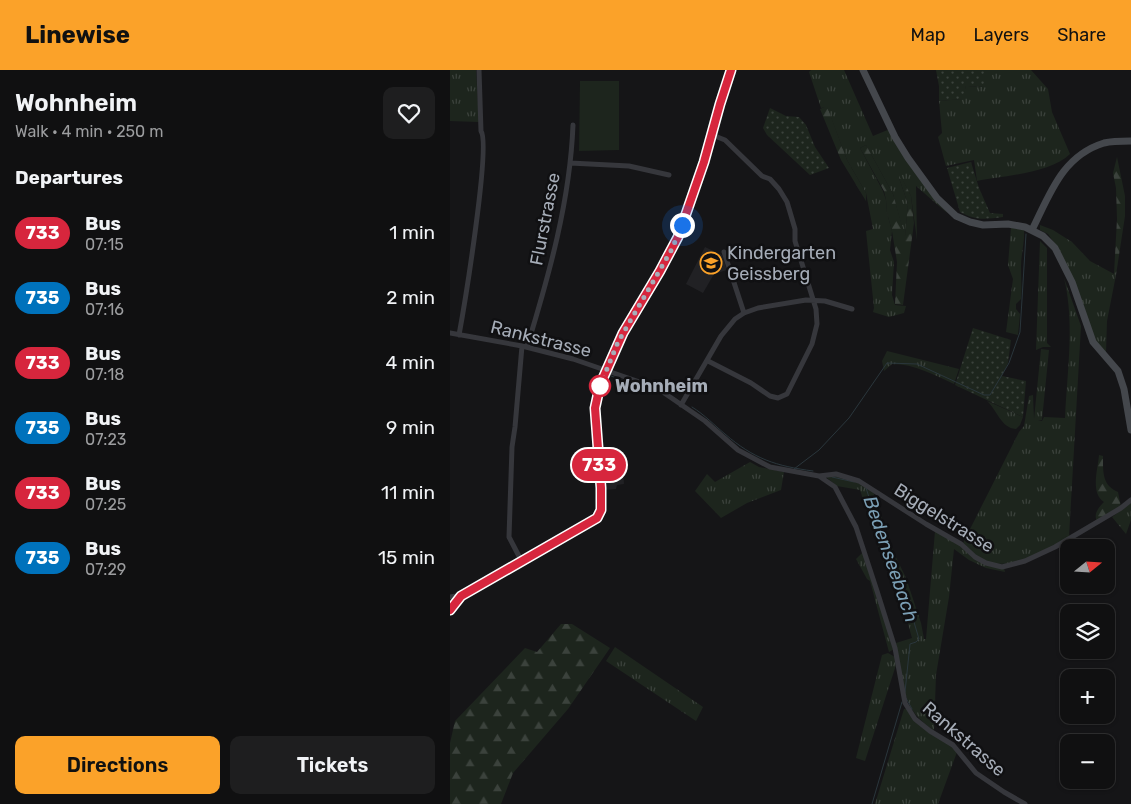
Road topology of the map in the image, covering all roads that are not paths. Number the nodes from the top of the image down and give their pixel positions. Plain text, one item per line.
1 (479, 70) edge
2 (731, 70) edge
3 (863, 70) edge
4 (573, 125) dead end
5 (712, 136) junction
6 (1131, 141) edge
7 (570, 163) junction
8 (669, 175) dead end
9 (1032, 230) junction
10 (724, 252) dead end
11 (813, 301) junction
12 (852, 309) dead end
13 (744, 312) junction
14 (450, 333) edge
15 (459, 335) junction
16 (524, 347) junction
17 (708, 361) junction
18 (606, 370) junction
19 (681, 405) junction
20 (1131, 430) edge
21 (819, 476) junction
22 (1131, 500) edge
23 (522, 562) junction
24 (450, 597) edge
25 (1025, 804) edge

1 - 15 street
2 - 5 street
3 - 9 street
4 - 7 street
5 - 11 street
5 - 18 street
6 - 9 street
7 - 8 street, Flurstrasse
7 - 16 street, Flurstrasse
9 - 20 street
10 - 13 street
11 - 12 street
11 - 13 street
11 - 17 street
13 - 17 street
14 - 15 street, Rankstrasse
15 - 16 street, Rankstrasse
16 - 18 street, Rankstrasse
16 - 23 street, Flurstrasse
17 - 19 street
18 - 19 street, Rankstrasse
18 - 23 street
19 - 21 street, Rankstrasse
21 - 22 street, Biggelstrasse
21 - 25 street, Rankstrasse
23 - 24 street

